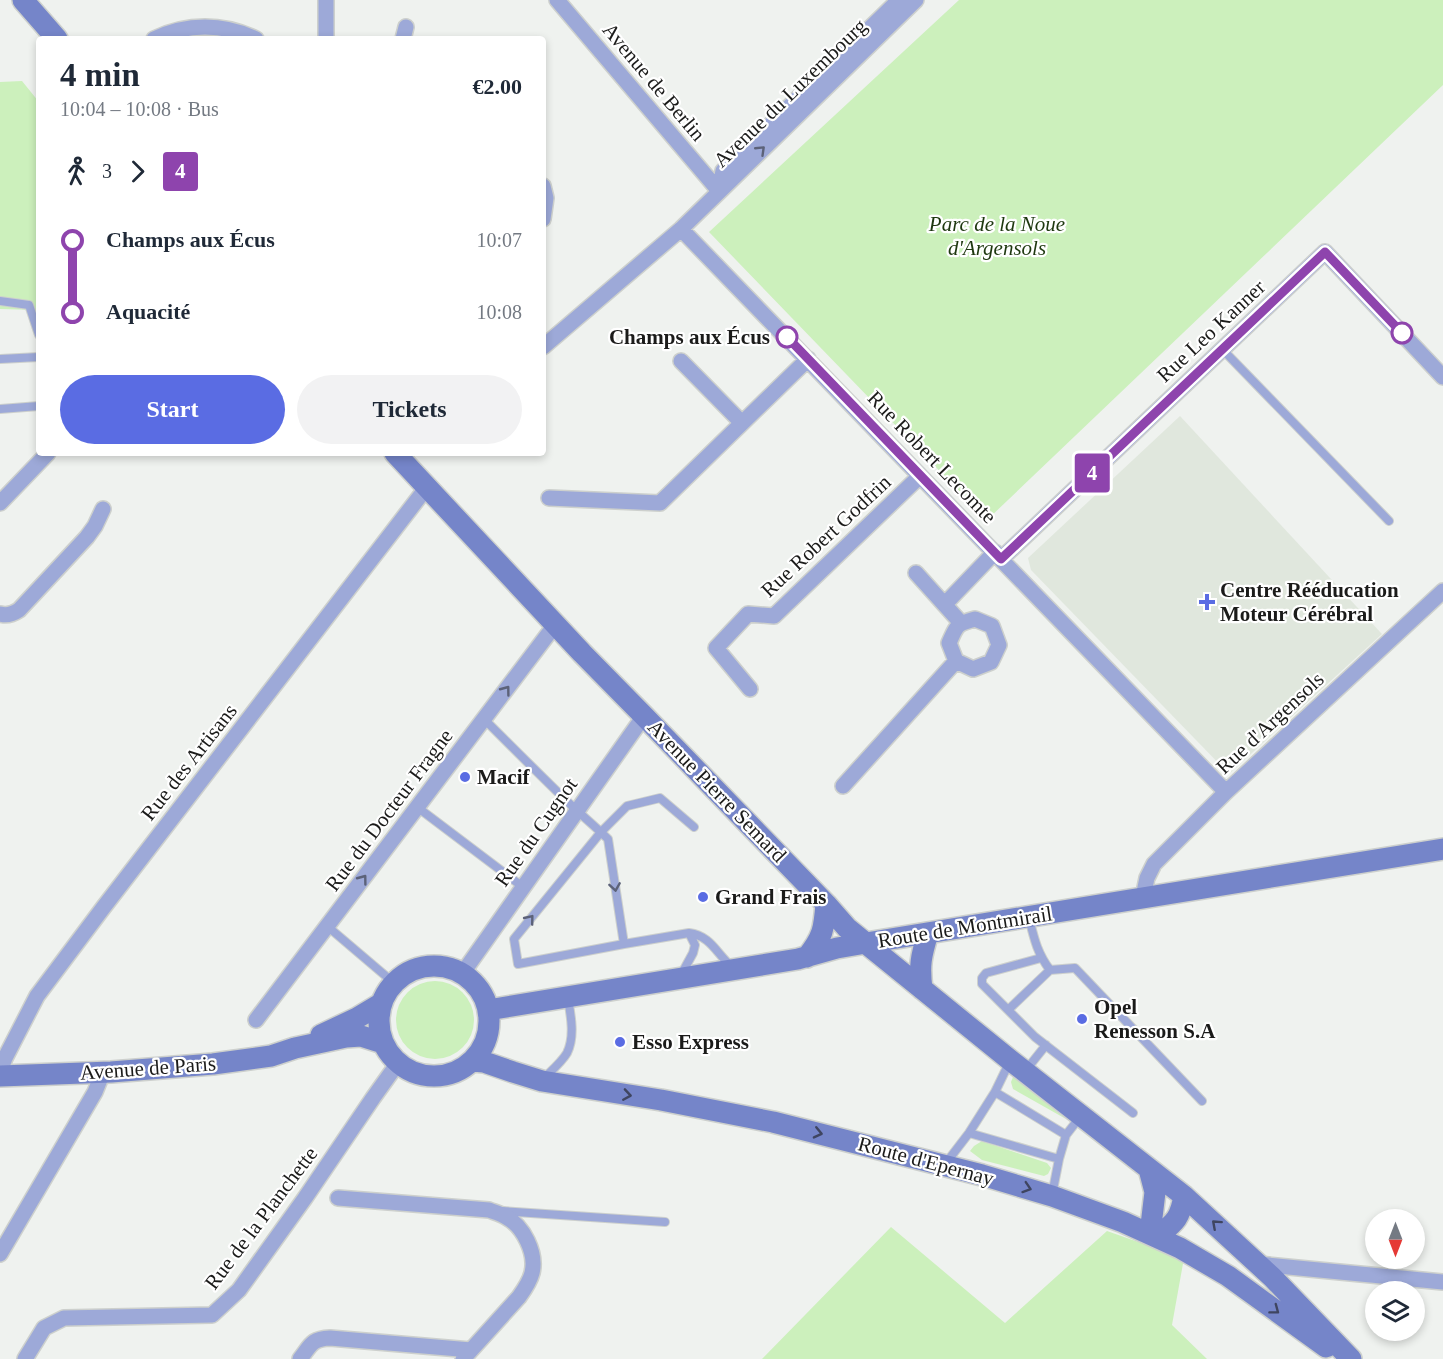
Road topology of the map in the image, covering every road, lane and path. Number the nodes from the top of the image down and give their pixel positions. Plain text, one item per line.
1 (23, 0) edge
2 (326, 0) edge
3 (557, 0) edge
4 (898, 0) edge
5 (916, 0) edge
6 (54, 36) edge
7 (160, 36) edge
8 (249, 36) edge
9 (326, 36) edge
10 (719, 191) junction
11 (681, 228) junction
12 (0, 301) edge
13 (36, 327) edge
14 (546, 344) edge
15 (1222, 349) junction
16 (36, 357) edge
17 (0, 359) edge
18 (808, 359) junction
19 (681, 361) dead end
20 (1443, 377) edge
21 (36, 406) edge
22 (0, 409) edge
23 (742, 423) junction
24 (45, 456) edge
25 (404, 456) edge
26 (921, 476) junction
27 (427, 487) junction
28 (549, 498) dead end
29 (0, 503) edge
30 (103, 509) dead end
31 (1389, 521) dead end
32 (998, 556) junction
33 (916, 573) dead end
34 (1443, 591) edge
35 (945, 604) junction
36 (0, 614) edge
37 (961, 623) junction
38 (555, 625) junction
39 (956, 661) junction
40 (750, 689) dead end
41 (644, 716) junction
42 (484, 719) junction
43 (843, 786) dead end
44 (1226, 792) junction
45 (417, 807) junction
46 (577, 811) junction
47 (694, 827) dead end
48 (601, 832) junction
49 (1443, 849) edge
50 (523, 886) junction
51 (1143, 897) junction
52 (826, 904) junction
53 (1029, 916) junction
54 (327, 926) junction
55 (689, 933) junction
56 (928, 933) junction
57 (866, 943) junction
58 (624, 944) junction
59 (807, 957) junction
60 (1041, 958) junction
61 (735, 970) junction
62 (1050, 970) junction
63 (462, 974) junction
64 (679, 979) junction
65 (394, 983) junction
66 (922, 989) junction
67 (568, 997) junction
68 (382, 1003) junction
69 (488, 1010) junction
70 (1008, 1010) junction
71 (256, 1020) dead end
72 (383, 1043) junction
73 (1046, 1045) junction
74 (295, 1048) junction
75 (472, 1061) junction
76 (399, 1064) junction
77 (1018, 1066) junction
78 (0, 1072) edge
79 (103, 1072) junction
80 (0, 1076) edge
81 (542, 1080) junction
82 (995, 1092) junction
83 (1202, 1101) dead end
84 (1133, 1113) dead end
85 (1082, 1116) junction
86 (969, 1132) junction
87 (1066, 1135) junction
88 (1059, 1159) junction
89 (945, 1165) junction
90 (1149, 1169) junction
91 (1052, 1196) junction
92 (1184, 1196) junction
93 (338, 1198) dead end
94 (489, 1210) junction
95 (665, 1221) dead end
96 (1154, 1236) junction
97 (0, 1254) edge
98 (1258, 1264) junction
99 (1442, 1280) edge
100 (467, 1354) edge
101 (25, 1359) edge
102 (300, 1359) edge
103 (1342, 1359) edge
104 (1351, 1359) edge

1 - 6 main road
2 - 9 street
3 - 10 street, Avenue de Berlin
4 - 10 street, Avenue du Luxembourg
10 -> 5 street, Avenue du Luxembourg
7 - 8 street
10 - 11 street, Avenue du Luxembourg
11 - 14 street, Avenue du Luxembourg
11 - 18 street, Rue Robert Lecomte
12 - 13 lane
15 - 20 street, Rue Leo Kanner
15 - 31 lane
15 - 32 street, Rue Leo Kanner
16 - 17 lane
18 - 23 street
18 - 26 street, Rue Robert Lecomte
19 - 23 street
21 - 22 lane
23 - 28 street
24 - 29 street
25 - 27 main road, Avenue Pierre Semard
26 - 32 street, Rue Robert Lecomte
26 - 40 street, Rue Robert Godfrin
27 - 38 main road, Avenue Pierre Semard
27 - 78 street, Rue des Artisans
30 - 36 street
32 - 35 street, Rue Leo Kanner
32 - 44 street, Rue Robert Lecomte
33 - 35 street
34 - 44 street, Rue d'Argensols
35 - 37 street
37 - 39 street
37 - 39 street
38 - 41 main road, Avenue Pierre Semard
42 -> 38 street, Rue du Docteur Fragne
39 - 43 street
41 - 46 street, Rue du Cugnot
41 - 52 main road, Avenue Pierre Semard
42 - 45 street, Rue du Docteur Fragne
42 - 46 lane
44 - 51 street, Rue d'Argensols
45 - 50 lane
54 -> 45 street, Rue du Docteur Fragne
46 - 48 lane
46 - 50 street, Rue du Cugnot
47 - 48 lane
48 -> 58 lane
58 -> 48 lane
49 - 51 main road, Route de Montmirail
50 - 63 street, Rue du Cugnot
51 - 53 main road, Route de Montmirail
52 - 57 main road, Avenue Pierre Semard
52 - 59 main road
53 - 56 main road, Route de Montmirail
53 - 60 lane
54 - 65 lane
54 - 71 street, Rue du Docteur Fragne
55 - 58 lane
55 - 61 lane
55 - 64 lane
56 - 57 main road, Route de Montmirail
56 - 66 main road
57 - 59 main road, Route de Montmirail
57 - 66 main road, Avenue Pierre Semard
59 - 61 main road, Route de Montmirail
60 - 62 lane
60 - 70 lane
61 - 64 main road, Route de Montmirail
62 - 70 lane
62 - 83 lane
63 - 65 main road
63 - 69 main road
64 - 67 main road, Route de Montmirail
65 - 68 main road
66 - 77 main road, Avenue Pierre Semard
67 - 69 main road, Route de Montmirail
67 - 81 lane
68 - 72 main road
68 - 74 main road, Avenue de Paris
69 - 75 main road
70 - 73 lane
72 - 74 main road, Avenue de Paris
72 - 76 main road
73 - 77 lane
73 - 84 lane
74 - 79 main road, Avenue de Paris
75 - 76 main road
75 - 81 main road, Route d'Epernay
76 - 101 street, Rue de la Planchette
77 - 82 lane
77 - 85 main road, Avenue Pierre Semard
79 - 80 main road, Avenue de Paris
79 - 97 street
81 -> 89 main road, Route d'Epernay
82 - 86 lane
82 - 87 lane
85 - 87 lane
85 - 90 main road, Avenue Pierre Semard
86 - 88 lane
86 - 89 lane
87 - 88 lane
88 - 91 lane
89 -> 91 main road, Route d'Epernay
90 - 92 main road, Avenue Pierre Semard
90 - 96 main road
91 - 96 main road, Route d'Epernay
92 - 96 main road
98 -> 92 main road, Avenue Pierre Semard
93 - 94 street
94 - 95 lane
94 - 100 street
96 -> 103 main road, Route d'Epernay
98 - 99 street
98 - 104 main road, Avenue Pierre Semard
100 - 102 street

